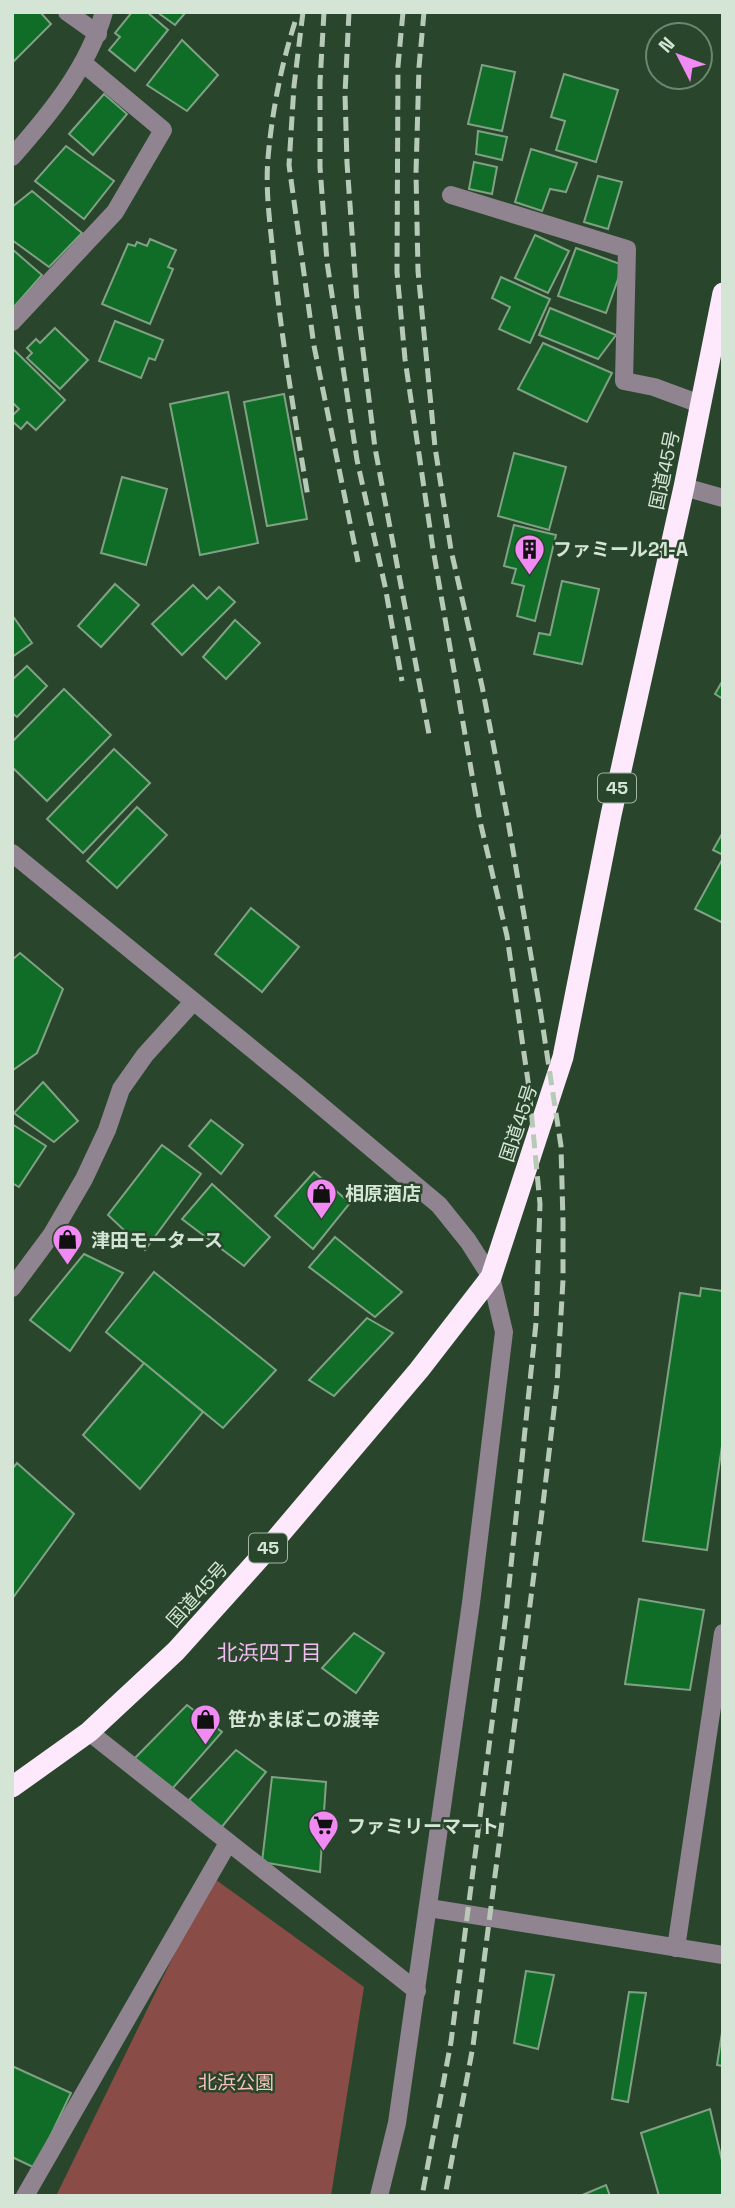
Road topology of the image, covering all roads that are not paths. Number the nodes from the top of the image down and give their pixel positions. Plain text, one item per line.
1 (68, 12) edge
2 (104, 12) edge
3 (98, 34) junction
4 (83, 63) junction
5 (12, 157) edge
6 (451, 195) dead end
7 (723, 293) edge
8 (12, 322) edge
9 (700, 404) junction
10 (684, 487) junction
11 (723, 498) edge
12 (12, 853) edge
13 (193, 1002) junction
14 (491, 1277) junction
15 (12, 1288) edge
16 (723, 1633) edge
17 (89, 1732) junction
18 (12, 1787) edge
19 (228, 1843) junction
20 (429, 1908) junction
21 (676, 1948) junction
22 (723, 1955) edge
23 (417, 1990) junction
24 (25, 2196) edge
25 (379, 2196) edge

1 - 3 street
2 - 3 street
3 - 4 street
4 - 5 street
4 - 8 street
6 - 9 street
7 - 9 highway, 国道45号 / 45
9 - 10 highway, 国道45号 / 45
10 - 11 street
10 - 14 highway, 国道45号 / 45
12 - 13 street
13 - 14 street
13 - 15 street
14 - 17 highway, 国道45号 / 45
14 - 20 street
16 - 21 street
17 - 18 highway, 国道45号 / 45
17 - 19 street
19 - 23 street
19 - 24 street
20 - 21 street
20 - 23 street
21 - 22 street
23 - 25 street

